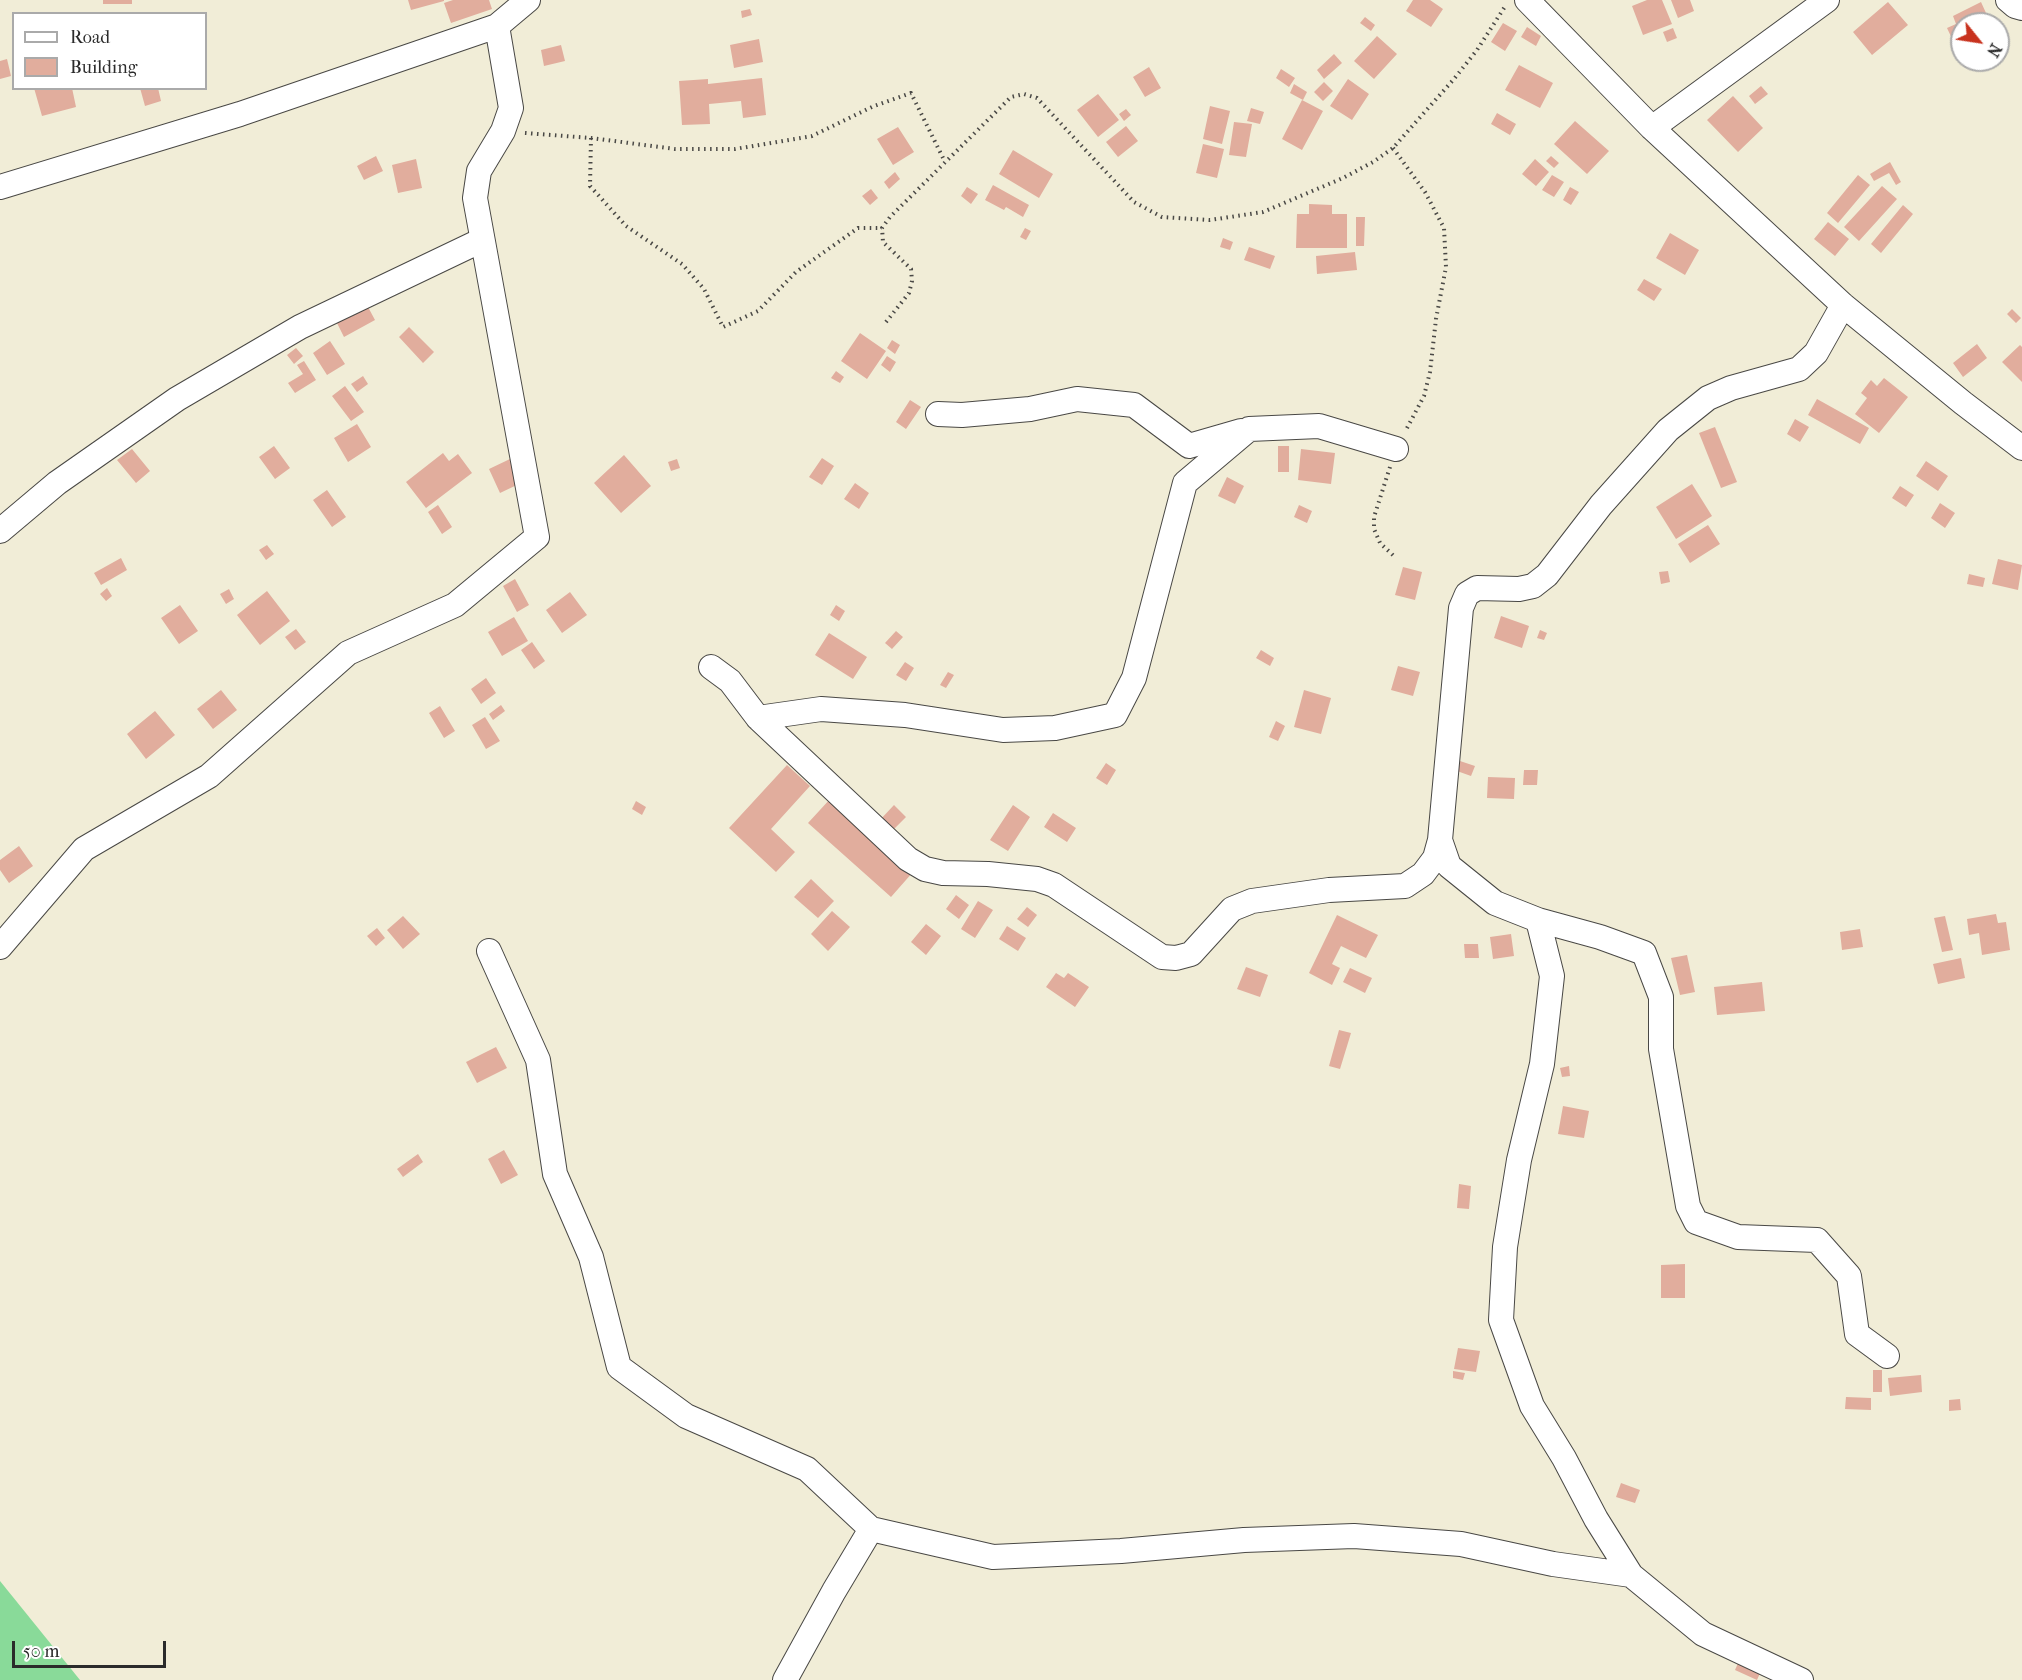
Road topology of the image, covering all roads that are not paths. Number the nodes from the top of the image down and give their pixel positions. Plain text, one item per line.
1 (528, 0) edge
2 (1527, 0) edge
3 (1827, 0) edge
4 (2008, 0) edge
5 (2022, 8) edge
6 (497, 26) junction
7 (1652, 128) junction
8 (0, 187) edge
9 (482, 240) junction
10 (1843, 305) junction
11 (938, 414) dead end
12 (1249, 429) junction
13 (2022, 448) edge
14 (1396, 449) road end
15 (0, 531) edge
16 (711, 667) dead end
17 (758, 718) junction
18 (1440, 840) junction
19 (1538, 920) junction
20 (0, 947) edge
21 (489, 951) dead end
22 (1887, 1356) dead end
23 (871, 1529) junction
24 (1631, 1575) junction
25 (785, 1680) edge
26 (1801, 1680) edge

1 - 6 street
2 - 7 street
3 - 7 street
4 - 5 street
6 - 8 street
6 - 9 street
7 - 10 street
9 - 15 street
9 - 20 street
10 - 13 street
10 - 18 street
11 - 12 street
12 - 14 street
12 - 17 street
16 - 17 street
17 - 18 street
18 - 19 street
19 - 22 street
19 - 24 street
21 - 23 street
23 - 24 street
23 - 25 street
24 - 26 street

